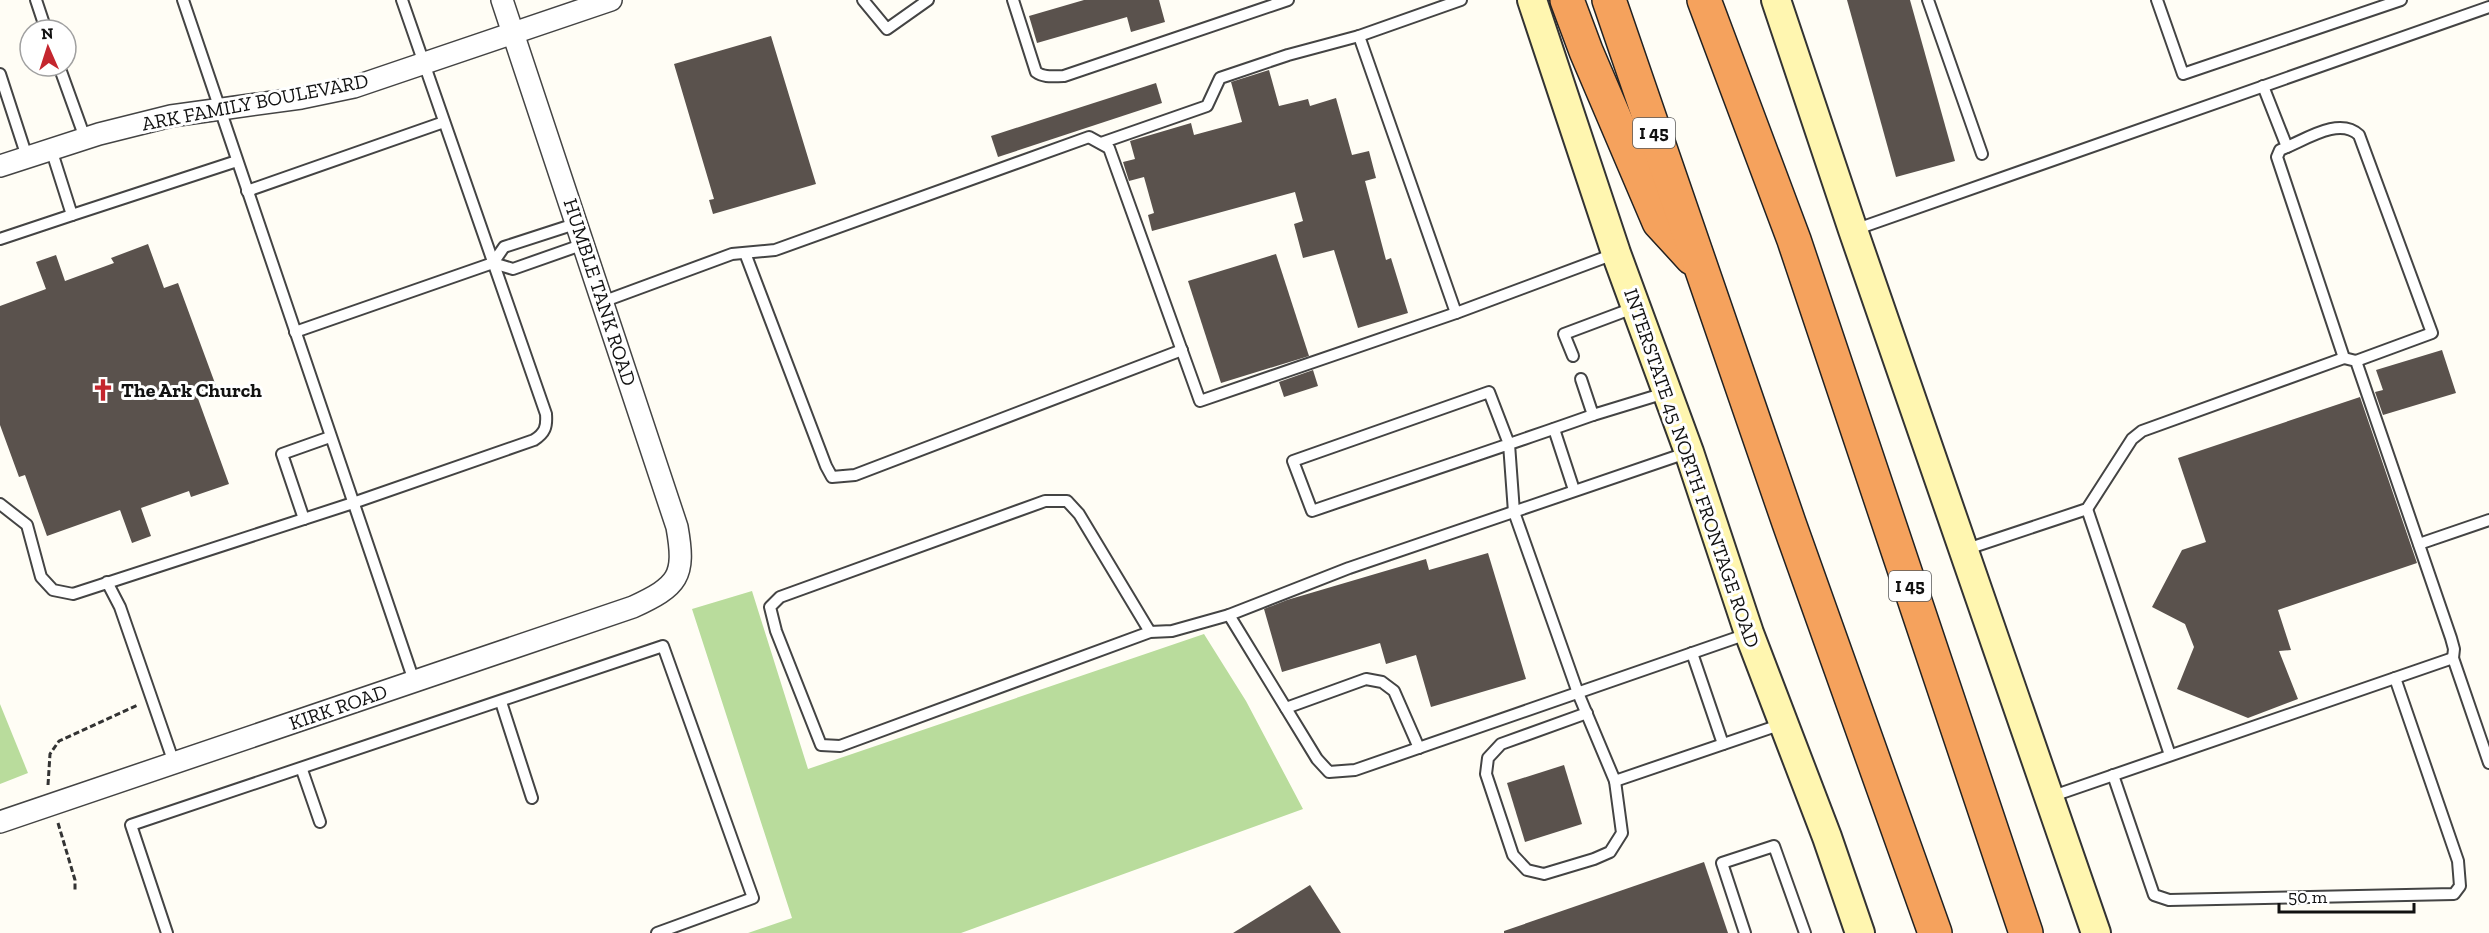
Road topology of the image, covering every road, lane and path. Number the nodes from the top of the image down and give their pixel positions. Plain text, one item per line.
1 (36, 0) edge
2 (183, 0) edge
3 (402, 0) edge
4 (502, 0) edge
5 (611, 0) edge
6 (863, 0) edge
7 (928, 0) edge
8 (1013, 0) edge
9 (1288, 0) edge
10 (1461, 0) edge
11 (1532, 0) edge
12 (1567, 0) edge
13 (1609, 0) edge
14 (1704, 0) edge
15 (1727, 0) edge
16 (1776, 0) edge
17 (1928, 0) edge
18 (2157, 0) edge
19 (2401, 0) edge
20 (2489, 7) edge
21 (42, 18) edge
22 (513, 33) junction
23 (1359, 36) junction
24 (424, 64) junction
25 (0, 74) edge
26 (63, 78) edge
27 (2263, 86) junction
28 (219, 109) junction
29 (444, 122) junction
30 (85, 138) junction
31 (1101, 143) junction
32 (2287, 147) junction
33 (51, 149) junction
34 (1982, 154) dead end
35 (27, 157) junction
36 (237, 161) junction
37 (0, 166) edge
38 (247, 191) junction
39 (72, 215) junction
40 (578, 223) junction
41 (1853, 230) junction
42 (0, 239) edge
43 (1794, 240) junction
44 (584, 244) junction
45 (745, 253) junction
46 (1616, 253) junction
47 (493, 263) junction
48 (1700, 266) junction
49 (602, 302) junction
50 (1636, 307) junction
51 (1456, 313) junction
52 (295, 332) junction
53 (1182, 350) junction
54 (1572, 356) dead end
55 (2344, 358) junction
56 (2356, 361) junction
57 (1581, 379) dead end
58 (1667, 392) junction
59 (1593, 415) junction
60 (1554, 429) junction
61 (330, 437) junction
62 (1509, 444) junction
63 (1689, 452) junction
64 (1574, 490) junction
65 (353, 503) junction
66 (0, 504) edge
67 (2087, 509) junction
68 (1514, 512) junction
69 (304, 519) junction
70 (2489, 520) edge
71 (2419, 544) junction
72 (1964, 550) junction
73 (107, 582) junction
74 (672, 585) joint
75 (1229, 615) junction
76 (1150, 632) junction
77 (1749, 633) junction
78 (1692, 653) junction
79 (2453, 658) junction
80 (2396, 678) junction
81 (414, 681) junction
82 (1578, 693) junction
83 (501, 702) junction
84 (1286, 708) junction
85 (1587, 713) junction
86 (1783, 723) junction
87 (1723, 744) junction
88 (1419, 748) junction
89 (2170, 755) junction
90 (174, 763) junction
91 (2489, 763) edge
92 (302, 770) junction
93 (2113, 775) junction
94 (1615, 781) junction
95 (2048, 797) junction
96 (532, 798) dead end
97 (0, 822) edge
98 (320, 822) dead end
99 (167, 933) edge
100 (657, 933) edge
101 (1745, 933) edge
102 (1805, 933) edge
103 (1860, 933) edge
104 (1935, 933) edge
105 (2026, 933) edge
106 (2096, 933) edge

1 - 21 lane
2 - 28 lane
3 - 24 lane
4 - 22 street, HUMBLE TANK ROAD
5 - 22 street, ARK FAMILY BOULEVARD
6 - 7 lane
8 - 9 lane
10 - 23 lane
11 - 46 main road, INTERSTATE 45 NORTH FRONTAGE ROAD
12 - 48 highway
13 - 48 highway, I 45
14 - 43 highway, I 45
15 - 43 highway
16 - 41 main road
17 - 34 lane
18 - 19 lane
20 - 27 lane
22 - 24 street, ARK FAMILY BOULEVARD
22 - 40 street, HUMBLE TANK ROAD
23 - 31 lane
23 - 51 lane
24 - 28 street, ARK FAMILY BOULEVARD
24 - 29 lane
25 - 35 lane
26 - 30 lane
27 - 32 lane
27 - 41 lane
28 - 30 street, ARK FAMILY BOULEVARD
28 - 36 lane
29 - 38 lane
29 - 47 lane
30 - 33 street, ARK FAMILY BOULEVARD
31 - 45 lane
31 - 53 lane
32 - 55 lane
32 - 56 lane
33 - 35 street, ARK FAMILY BOULEVARD
33 - 39 lane
35 - 37 street, ARK FAMILY BOULEVARD
36 - 38 lane
36 - 39 lane
38 - 52 lane
39 - 42 lane
40 - 44 street, HUMBLE TANK ROAD
40 - 47 lane
41 - 72 main road
43 - 105 highway, I 45
44 - 47 lane
44 - 49 street, HUMBLE TANK ROAD
45 - 49 lane
45 - 53 lane
46 - 50 main road, INTERSTATE 45 NORTH FRONTAGE ROAD
46 - 51 lane
47 - 52 lane
47 - 65 lane
48 - 104 highway, I 45
49 - 74 street, HUMBLE TANK ROAD
50 - 54 lane
50 - 58 main road, INTERSTATE 45 NORTH FRONTAGE ROAD
51 - 53 lane
52 - 61 lane
55 - 56 lane
55 - 67 lane
56 - 71 lane
57 - 59 lane
58 - 59 lane
58 - 63 main road, INTERSTATE 45 NORTH FRONTAGE ROAD
59 - 60 lane
60 - 62 lane
60 - 64 lane
61 - 65 lane
61 - 69 lane
62 - 62 lane
62 - 68 lane
63 - 64 lane
63 - 77 main road, INTERSTATE 45 NORTH FRONTAGE ROAD
64 - 68 lane
65 - 69 lane
65 - 81 lane
66 - 73 lane
67 - 72 lane
67 - 89 lane
68 - 75 lane
68 - 82 lane
69 - 73 lane
70 - 71 lane
71 - 79 lane
72 - 95 main road
73 - 90 lane
74 - 81 street, KIRK ROAD
75 - 76 lane
75 - 84 lane
76 - 76 lane
77 - 78 lane
77 - 86 main road, INTERSTATE 45 NORTH FRONTAGE ROAD
78 - 82 lane
78 - 87 lane
79 - 80 lane
79 - 91 lane
80 - 89 lane
80 - 93 lane
81 - 90 street, KIRK ROAD
82 - 85 lane
82 - 88 lane
83 - 92 lane
83 - 96 lane
83 - 100 lane
84 - 88 lane
84 - 88 lane
85 - 94 lane
85 - 94 lane
86 - 87 lane
86 - 103 main road, INTERSTATE 45 NORTH FRONTAGE ROAD
87 - 94 lane
89 - 93 lane
90 - 97 street, KIRK ROAD
92 - 98 lane
92 - 99 lane
93 - 95 lane
95 - 106 main road
101 - 102 lane

